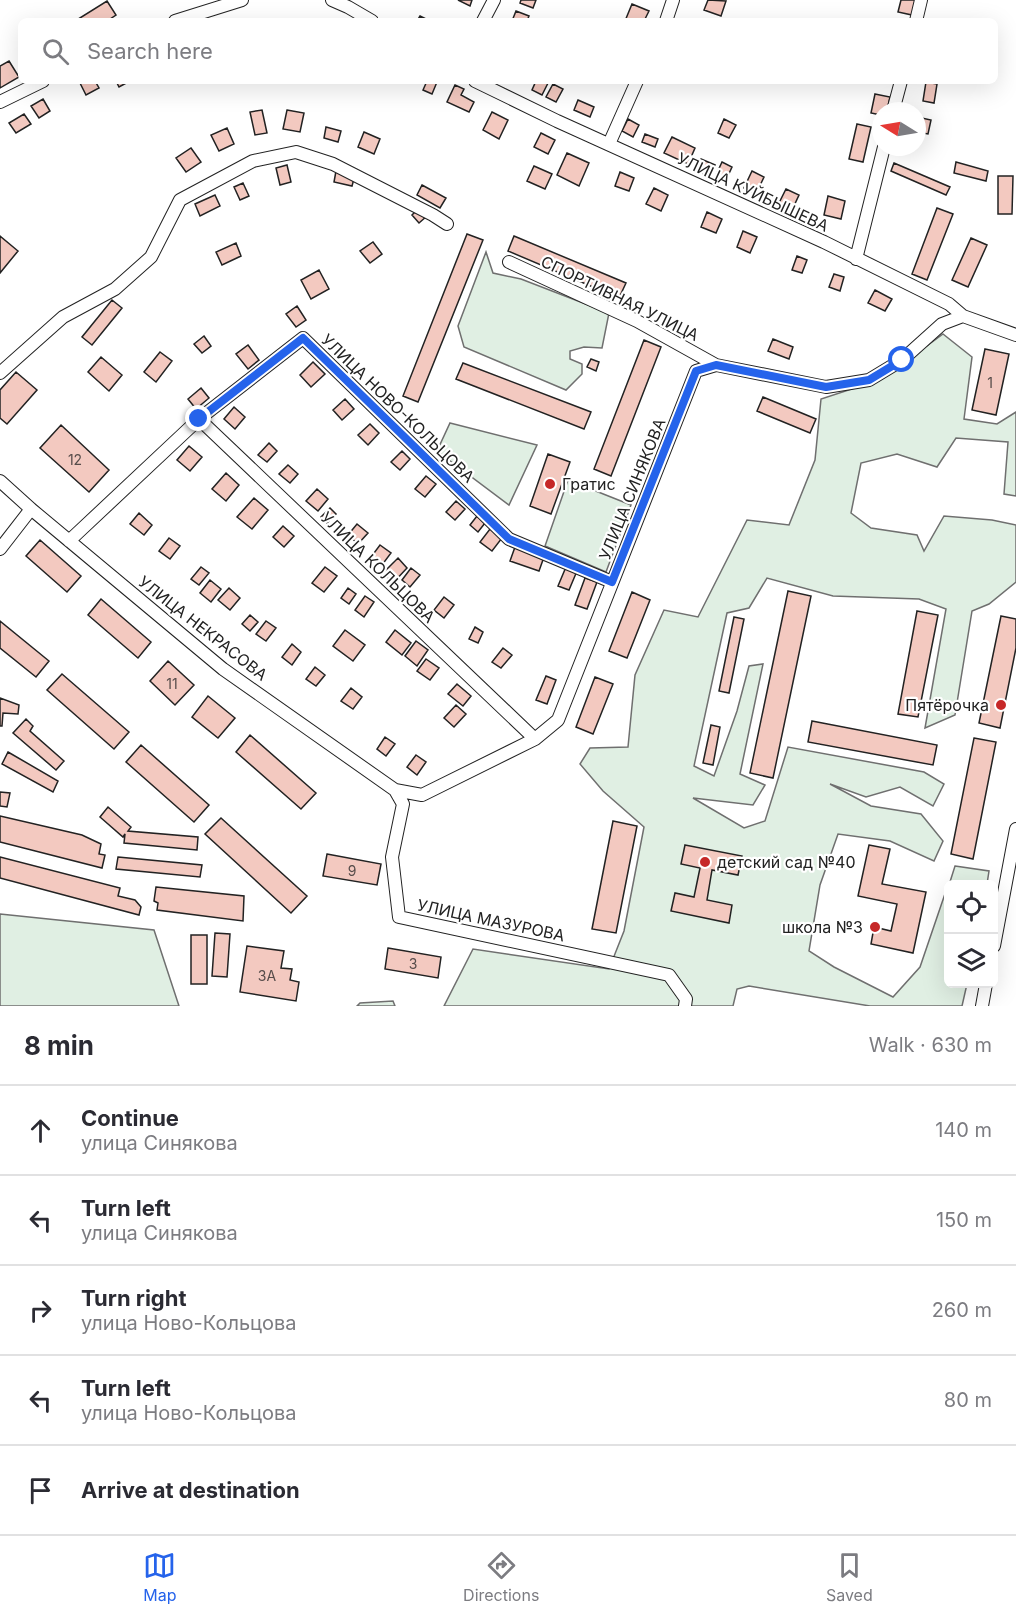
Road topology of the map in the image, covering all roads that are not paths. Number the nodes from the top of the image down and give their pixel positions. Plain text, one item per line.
1 (242, 0) edge
2 (332, 0) edge
3 (494, 0) edge
4 (674, 0) edge
5 (921, 0) edge
6 (185, 18) edge
7 (367, 18) edge
8 (485, 18) edge
9 (667, 18) edge
10 (917, 18) edge
11 (37, 84) edge
12 (481, 84) edge
13 (636, 84) edge
14 (900, 84) edge
15 (0, 102) edge
16 (895, 102) edge
17 (609, 144) junction
18 (882, 156) edge
19 (447, 224) dead end
20 (856, 259) junction
21 (509, 262) dead end
22 (963, 316) junction
23 (1016, 335) edge
24 (716, 365) junction
25 (0, 373) edge
26 (199, 419) junction
27 (0, 481) edge
28 (31, 509) junction
29 (69, 541) junction
30 (0, 549) edge
31 (612, 582) junction
32 (535, 739) junction
33 (395, 790) junction
34 (1016, 829) edge
35 (995, 934) edge
36 (985, 988) edge
37 (685, 1006) edge
38 (982, 1006) edge

1 - 6 street
2 - 7 street
3 - 8 street
4 - 9 street
5 - 10 street
11 - 15 street
12 - 17 street, УЛИЦА КУЙБЫШЕВА
13 - 17 street
14 - 16 street
17 - 20 street, УЛИЦА КУЙБЫШЕВА
18 - 20 street
19 - 25 street
20 - 22 street, УЛИЦА КУЙБЫШЕВА
21 - 24 street, СПОРТИВНАЯ УЛИЦА
22 - 23 street, УЛИЦА КУЙБЫШЕВА
22 - 24 street
24 - 31 street, УЛИЦА СИНЯКОВА
26 - 29 street, УЛИЦА НОВО-КОЛЬЦОВА
26 - 31 street, УЛИЦА НОВО-КОЛЬЦОВА
26 - 32 street, УЛИЦА КОЛЬЦОВА
27 - 28 street, УЛИЦА НЕКРАСОВА
28 - 29 street, УЛИЦА НЕКРАСОВА
28 - 30 street
29 - 33 street, УЛИЦА НЕКРАСОВА
31 - 32 street, УЛИЦА СИНЯКОВА
32 - 33 street, УЛИЦА СИНЯКОВА
33 - 37 street, УЛИЦА МАЗУРОВА
34 - 35 street
36 - 38 street

